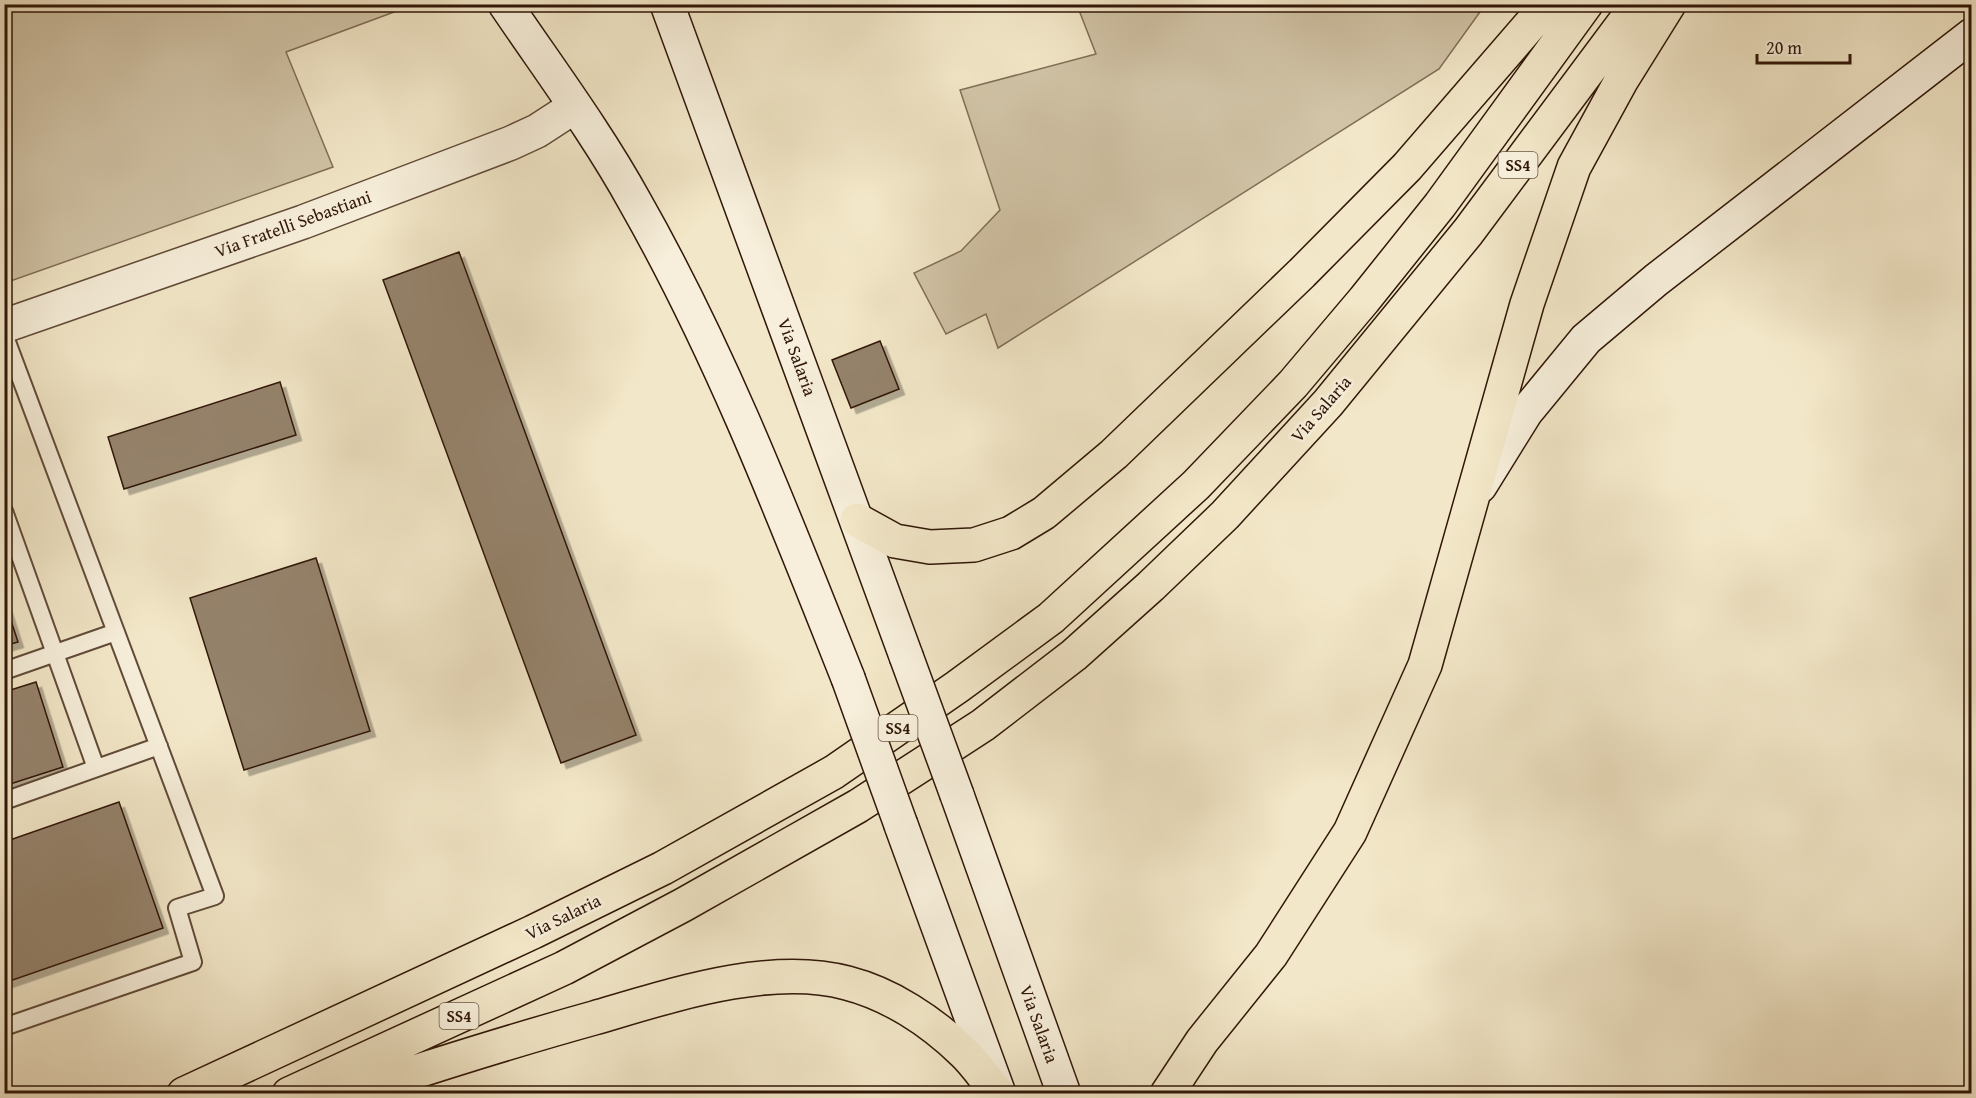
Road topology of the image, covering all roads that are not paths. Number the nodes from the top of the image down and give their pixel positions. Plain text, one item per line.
1 (505, 4) edge
2 (667, 4) edge
3 (1548, 4) edge
4 (1586, 4) edge
5 (1638, 4) edge
6 (1669, 4) edge
7 (1971, 34) edge
8 (574, 106) junction
9 (4, 326) edge
10 (4, 334) edge
11 (1470, 503) junction
12 (6, 520) edge
13 (857, 520) junction
14 (116, 632) junction
15 (56, 654) junction
16 (4, 671) edge
17 (159, 746) junction
18 (96, 768) junction
19 (4, 801) edge
20 (4, 1027) edge
21 (184, 1094) edge
22 (289, 1094) edge
23 (347, 1094) edge
24 (998, 1094) edge
25 (1064, 1094) edge
26 (1167, 1094) edge

1 - 8 main road
2 - 13 main road, Via Salaria
3 - 13 highway
4 - 21 highway, Via Salaria / SS4
5 - 22 highway, Via Salaria / SS4
6 - 11 highway
7 - 11 main road
8 - 9 main road, Via Fratelli Sebastiani
8 - 24 main road, bridge
10 - 14 lane
11 - 26 highway
12 - 15 lane
13 - 25 main road, Via Salaria, bridge
14 - 15 lane
14 - 17 lane
15 - 16 lane
15 - 18 lane
17 - 18 lane
17 - 20 lane
18 - 19 lane
23 - 24 highway

